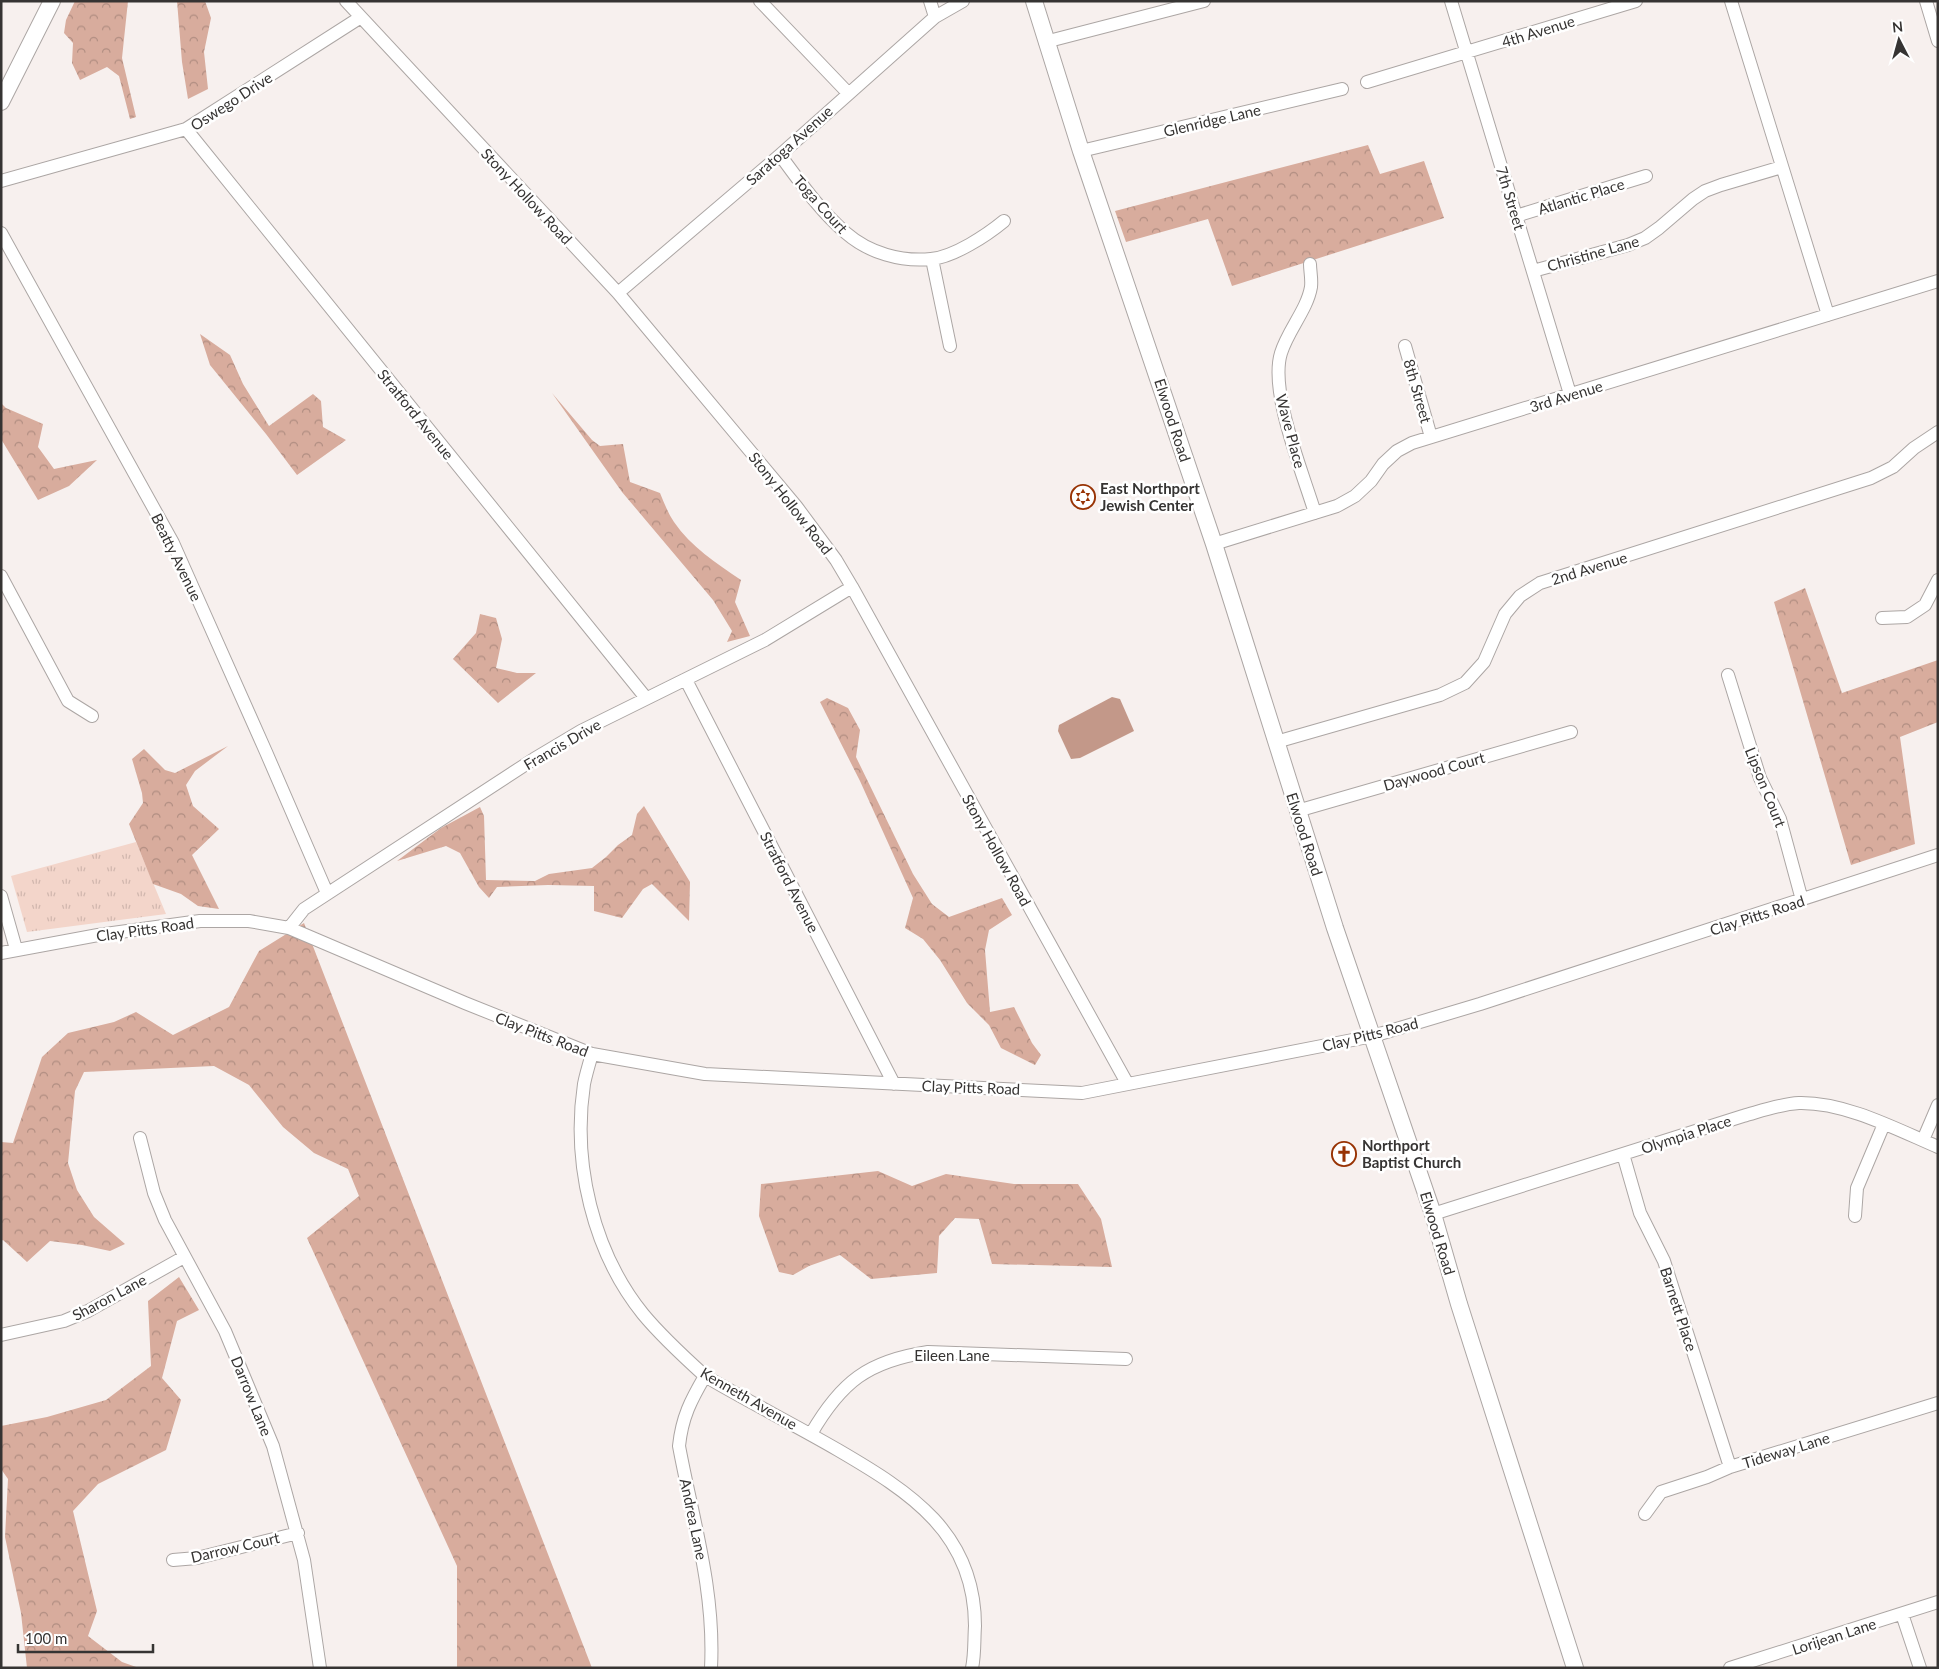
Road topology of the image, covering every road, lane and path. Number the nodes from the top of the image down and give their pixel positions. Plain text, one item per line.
1 (52, 1) edge
2 (346, 1) edge
3 (760, 1) edge
4 (930, 1) edge
5 (964, 1) edge
6 (1034, 1) edge
7 (1204, 1) edge
8 (1451, 1) edge
9 (1636, 1) edge
10 (1732, 1) edge
11 (1926, 1) edge
12 (361, 17) junction
13 (935, 17) junction
14 (1938, 41) edge
15 (1045, 42) junction
16 (1468, 52) junction
17 (1367, 82) dead end
18 (1342, 89) dead end
19 (848, 93) junction
20 (1, 102) edge
21 (186, 129) junction
22 (1081, 151) junction
23 (780, 155) junction
24 (1782, 167) junction
25 (1646, 176) dead end
26 (1, 181) edge
27 (1516, 216) junction
28 (1004, 221) dead end
29 (1, 233) edge
30 (932, 259) junction
31 (1310, 264) dead end
32 (1533, 271) junction
33 (1938, 281) edge
34 (618, 293) junction
35 (1828, 315) junction
36 (950, 346) dead end
37 (1404, 346) dead end
38 (1570, 394) junction
39 (1938, 432) edge
40 (1431, 437) junction
41 (1315, 512) junction
42 (1214, 544) junction
43 (1, 576) edge
44 (1938, 580) edge
45 (852, 587) junction
46 (1882, 618) dead end
47 (1728, 675) dead end
48 (686, 680) junction
49 (646, 698) junction
50 (92, 716) dead end
51 (1571, 732) dead end
52 (1276, 742) junction
53 (1297, 811) junction
54 (1938, 856) edge
55 (327, 893) junction
56 (1, 896) edge
57 (1802, 900) junction
58 (289, 928) junction
59 (16, 949) junction
60 (1, 953) edge
61 (1373, 1036) junction
62 (592, 1054) junction
63 (1127, 1082) junction
64 (894, 1084) junction
65 (1938, 1105) edge
66 (1884, 1124) junction
67 (140, 1138) dead end
68 (1923, 1140) junction
69 (1938, 1147) edge
70 (1623, 1154) junction
71 (1433, 1214) junction
72 (1855, 1216) dead end
73 (184, 1257) junction
74 (1, 1335) edge
75 (1126, 1359) dead end
76 (705, 1376) junction
77 (1938, 1403) edge
78 (811, 1434) junction
79 (1730, 1467) junction
80 (1645, 1514) dead end
81 (298, 1533) junction
82 (173, 1560) dead end
83 (1938, 1602) edge
84 (1902, 1614) junction
85 (320, 1668) edge
86 (712, 1668) edge
87 (972, 1668) edge
88 (1575, 1668) edge
89 (1730, 1668) edge
90 (1920, 1668) edge

1 - 20 main road
2 - 12 street, Stony Hollow Road
3 - 19 street
4 - 13 street
5 - 13 street, Saratoga Avenue
6 - 15 main road, Elwood Road
7 - 15 street
8 - 16 street, 7th Street
9 - 16 street, 4th Avenue
10 - 24 street
11 - 14 street
12 - 21 street, Oswego Drive
12 - 34 street, Stony Hollow Road
13 - 19 street, Saratoga Avenue
15 - 22 main road, Elwood Road
16 - 17 street
16 - 27 street, 7th Street
18 - 22 street, Glenridge Lane
19 - 23 street, Saratoga Avenue
21 - 26 street, Oswego Drive
21 - 49 street, Stratford Avenue
22 - 42 main road, Elwood Road
23 - 30 street, Toga Court
23 - 34 street, Saratoga Avenue
24 - 32 street, Christine Lane
24 - 35 street
25 - 27 street, Atlantic Place
27 - 32 street, 7th Street
28 - 30 street, Toga Court
29 - 55 street, Beatty Avenue
30 - 36 street
31 - 41 street, Wave Place
32 - 38 street, 7th Street
33 - 35 street, 3rd Avenue
34 - 45 street, Stony Hollow Road
35 - 38 street, 3rd Avenue
37 - 40 street, 8th Street
38 - 40 street, 3rd Avenue
39 - 52 street, 2nd Avenue
40 - 41 street, 3rd Avenue
41 - 42 street, 3rd Avenue
42 - 52 main road, Elwood Road
43 - 50 street
44 - 46 street
45 - 48 street, Francis Drive
45 - 63 street, Stony Hollow Road
47 - 57 street, Lipson Court
48 - 49 street, Francis Drive
48 - 64 street, Stratford Avenue
49 - 55 street, Francis Drive
51 - 53 street, Daywood Court
52 - 53 main road, Elwood Road
53 - 61 main road, Elwood Road
54 - 57 street, Clay Pitts Road
55 - 58 street, Francis Drive
56 - 59 street
57 - 61 street, Clay Pitts Road
58 - 59 street, Clay Pitts Road
58 - 62 street, Clay Pitts Road
59 - 60 street, Clay Pitts Road
61 - 63 street, Clay Pitts Road
61 - 71 main road, Elwood Road
62 - 64 street, Clay Pitts Road
62 - 76 street, Kenneth Avenue
63 - 64 street, Clay Pitts Road
65 - 68 street
66 - 68 street, Olympia Place
66 - 70 street, Olympia Place
66 - 72 street
67 - 73 street, Darrow Lane
68 - 69 street, Olympia Place
70 - 71 street, Olympia Place
70 - 79 street, Barnett Place
71 - 88 main road, Elwood Road
73 - 74 street, Sharon Lane
73 - 81 street, Darrow Lane
75 - 78 street, Eileen Lane
76 - 78 street, Kenneth Avenue
76 - 86 street, Andrea Lane
77 - 79 street, Tideway Lane
78 - 87 street, Kenneth Avenue
79 - 80 street, Tideway Lane
81 - 82 street, Darrow Court
81 - 85 street, Darrow Lane
83 - 84 street, Lorijean Lane
84 - 89 street, Lorijean Lane
84 - 90 street

